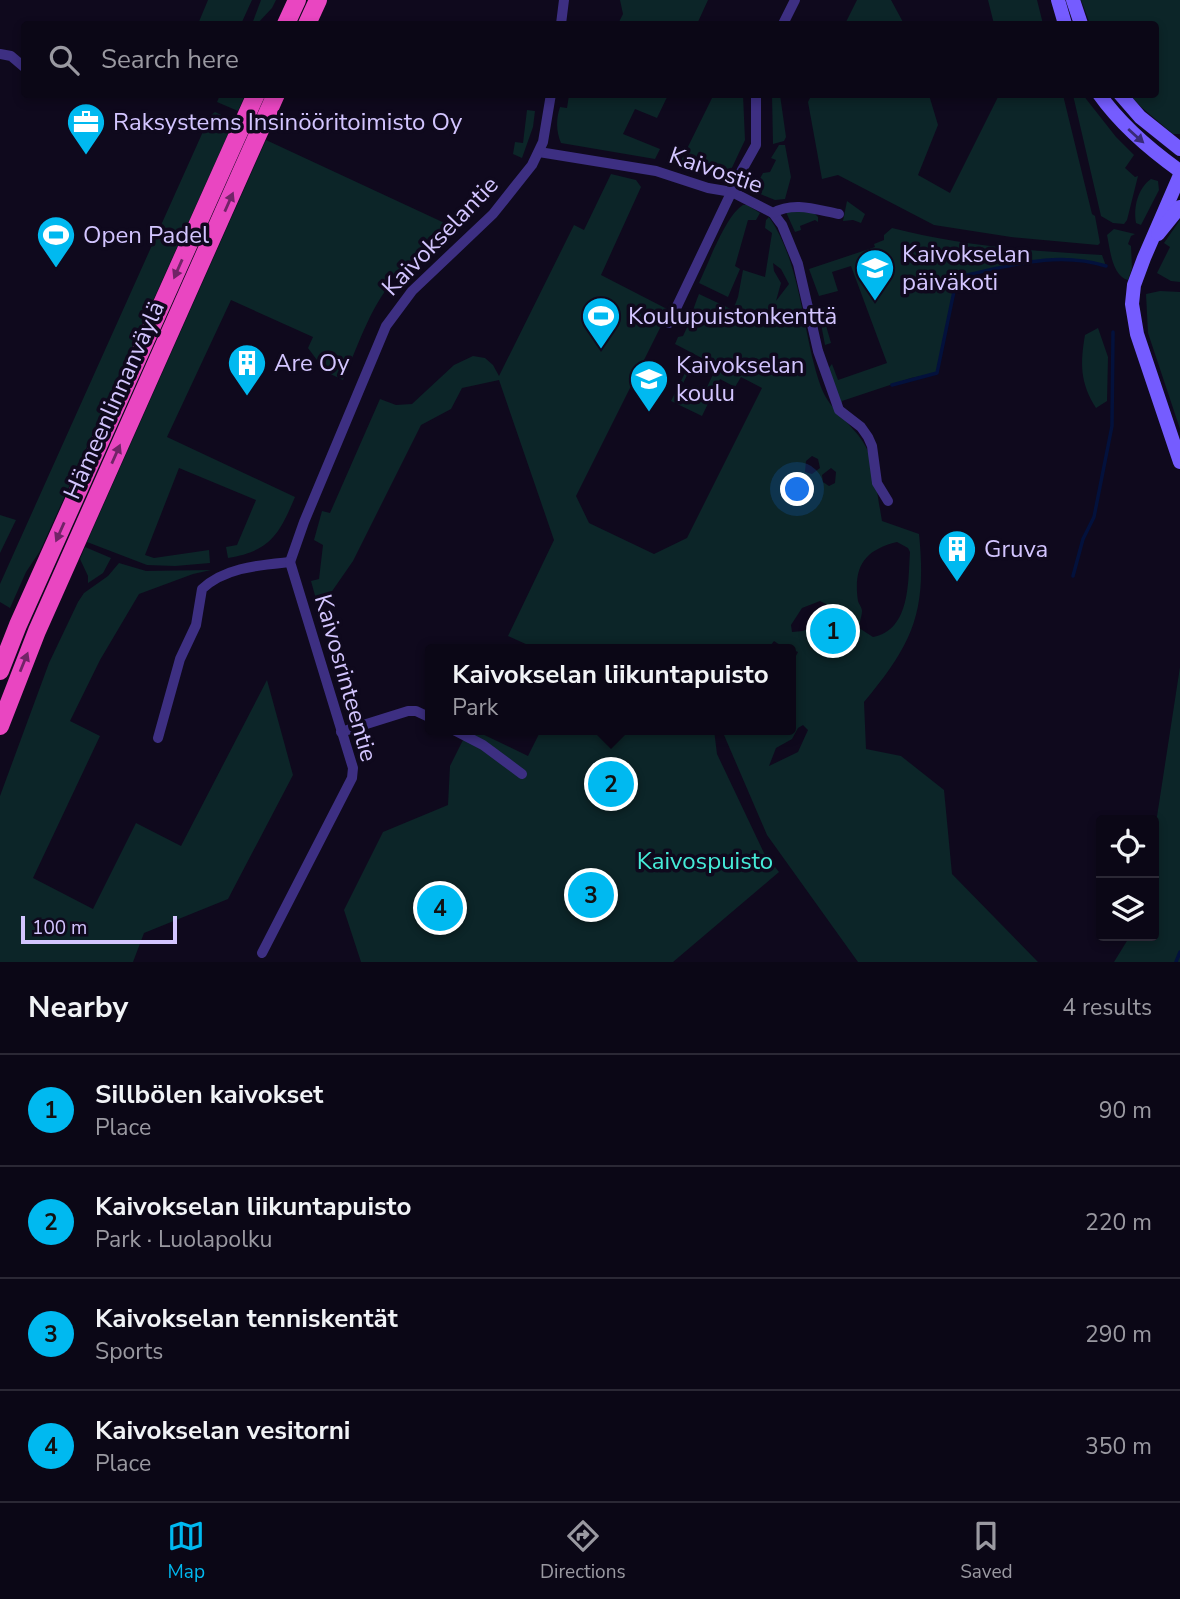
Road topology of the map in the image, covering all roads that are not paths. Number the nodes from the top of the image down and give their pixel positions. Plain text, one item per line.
1 (297, 0) edge
2 (318, 0) edge
3 (564, 0) edge
4 (795, 0) edge
5 (1058, 0) edge
6 (1073, 0) edge
7 (287, 21) edge
8 (308, 21) edge
9 (561, 21) edge
10 (784, 21) edge
11 (1064, 21) edge
12 (1080, 21) edge
13 (0, 54) edge
14 (21, 65) edge
15 (254, 98) edge
16 (274, 98) edge
17 (550, 98) edge
18 (756, 98) edge
19 (1102, 98) edge
20 (1123, 98) edge
21 (1180, 149) edge
22 (539, 152) junction
23 (1180, 173) edge
24 (732, 192) junction
25 (1180, 206) edge
26 (773, 213) junction
27 (839, 214) dead end
28 (1152, 240) junction
29 (669, 324) dead end
30 (1180, 462) edge
31 (888, 501) dead end
32 (290, 562) junction
33 (0, 671) edge
34 (425, 715) edge
35 (0, 726) edge
36 (341, 732) junction
37 (464, 735) edge
38 (158, 738) dead end
39 (522, 774) dead end
40 (262, 953) dead end

1 - 7 highway
2 - 8 highway
3 - 9 street
4 - 10 street
5 - 11 main road
6 - 12 main road
13 - 14 street
15 -> 33 highway, Hämeenlinnanväylä
35 -> 16 highway, Hämeenlinnanväylä
17 - 22 street, Kaivokselantie
18 - 24 street
19 -> 23 main road
20 - 21 main road
22 - 24 street, Kaivostie
22 - 32 street, Kaivokselantie
23 - 28 main road
24 - 26 street, Kaivostie
24 - 29 street
25 - 28 main road
26 - 27 street
26 - 31 street, Kaivostie
28 - 30 main road
32 - 36 street, Kaivosrinteentie
32 - 38 street
34 - 36 street
36 - 40 street, Kaivosrinteentie
37 - 39 street

